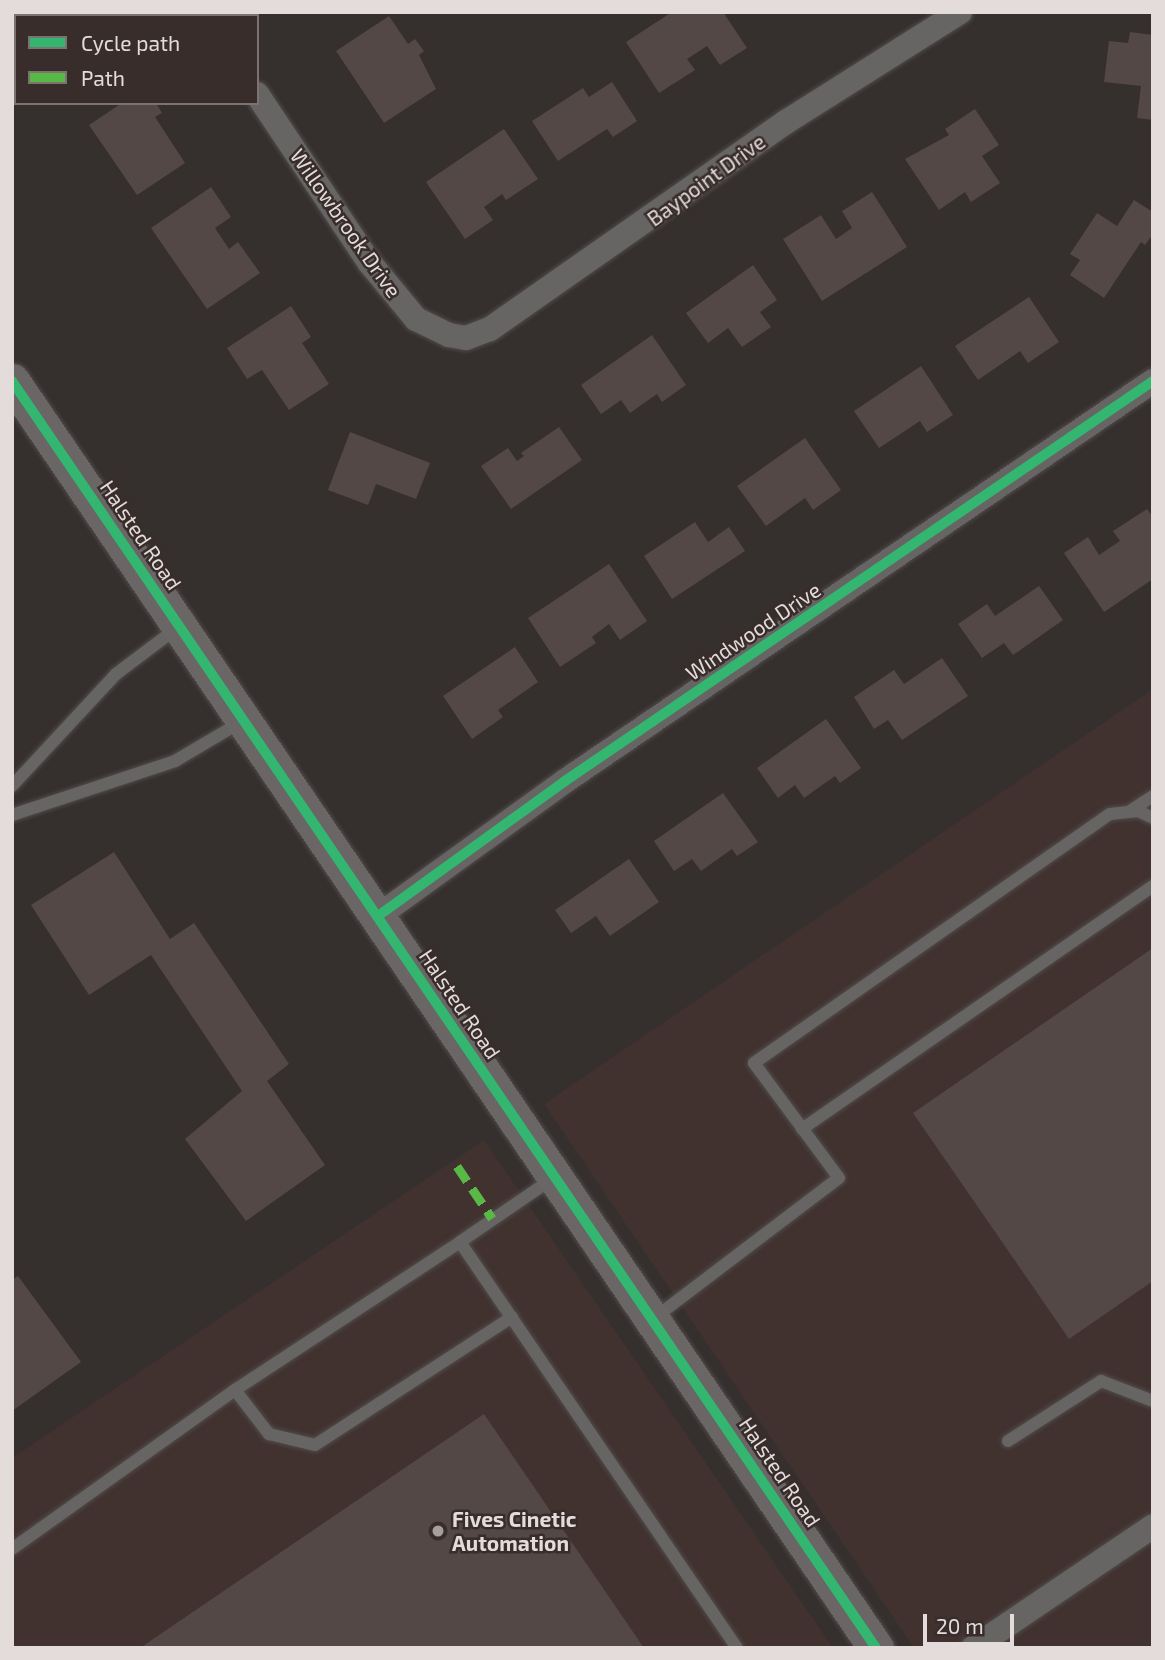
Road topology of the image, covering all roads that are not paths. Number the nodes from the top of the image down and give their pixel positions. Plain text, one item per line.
1 (960, 12) edge
2 (259, 97) edge
3 (449, 335) joint
4 (12, 381) edge
5 (1153, 381) edge
6 (180, 626) junction
7 (245, 719) junction
8 (12, 786) edge
9 (1153, 796) edge
10 (1128, 812) junction
11 (12, 815) edge
12 (1153, 818) edge
13 (1153, 886) edge
14 (378, 916) junction
15 (802, 1129) junction
16 (555, 1177) junction
17 (460, 1242) junction
18 (512, 1317) junction
19 (653, 1319) junction
20 (235, 1390) junction
21 (1153, 1401) edge
22 (1008, 1441) dead end
23 (1153, 1526) edge
24 (12, 1549) edge
25 (737, 1648) edge
26 (876, 1648) edge
27 (973, 1648) edge

1 - 3 street, Baypoint Drive
2 - 3 street, Willowbrook Drive
4 - 6 street, Halsted Road
5 - 14 street, Windwood Drive
6 - 7 street, Halsted Road
6 - 8 lane
7 - 11 lane
7 - 14 street, Halsted Road
9 - 10 lane
10 - 12 lane
10 - 15 lane
13 - 15 lane
14 - 16 street, Halsted Road
15 - 19 lane
16 - 17 lane
16 - 19 street, Halsted Road
17 - 18 lane
17 - 20 lane
18 - 20 lane
18 - 25 lane
19 - 26 street, Halsted Road
20 - 24 lane
21 - 22 lane
23 - 27 street

